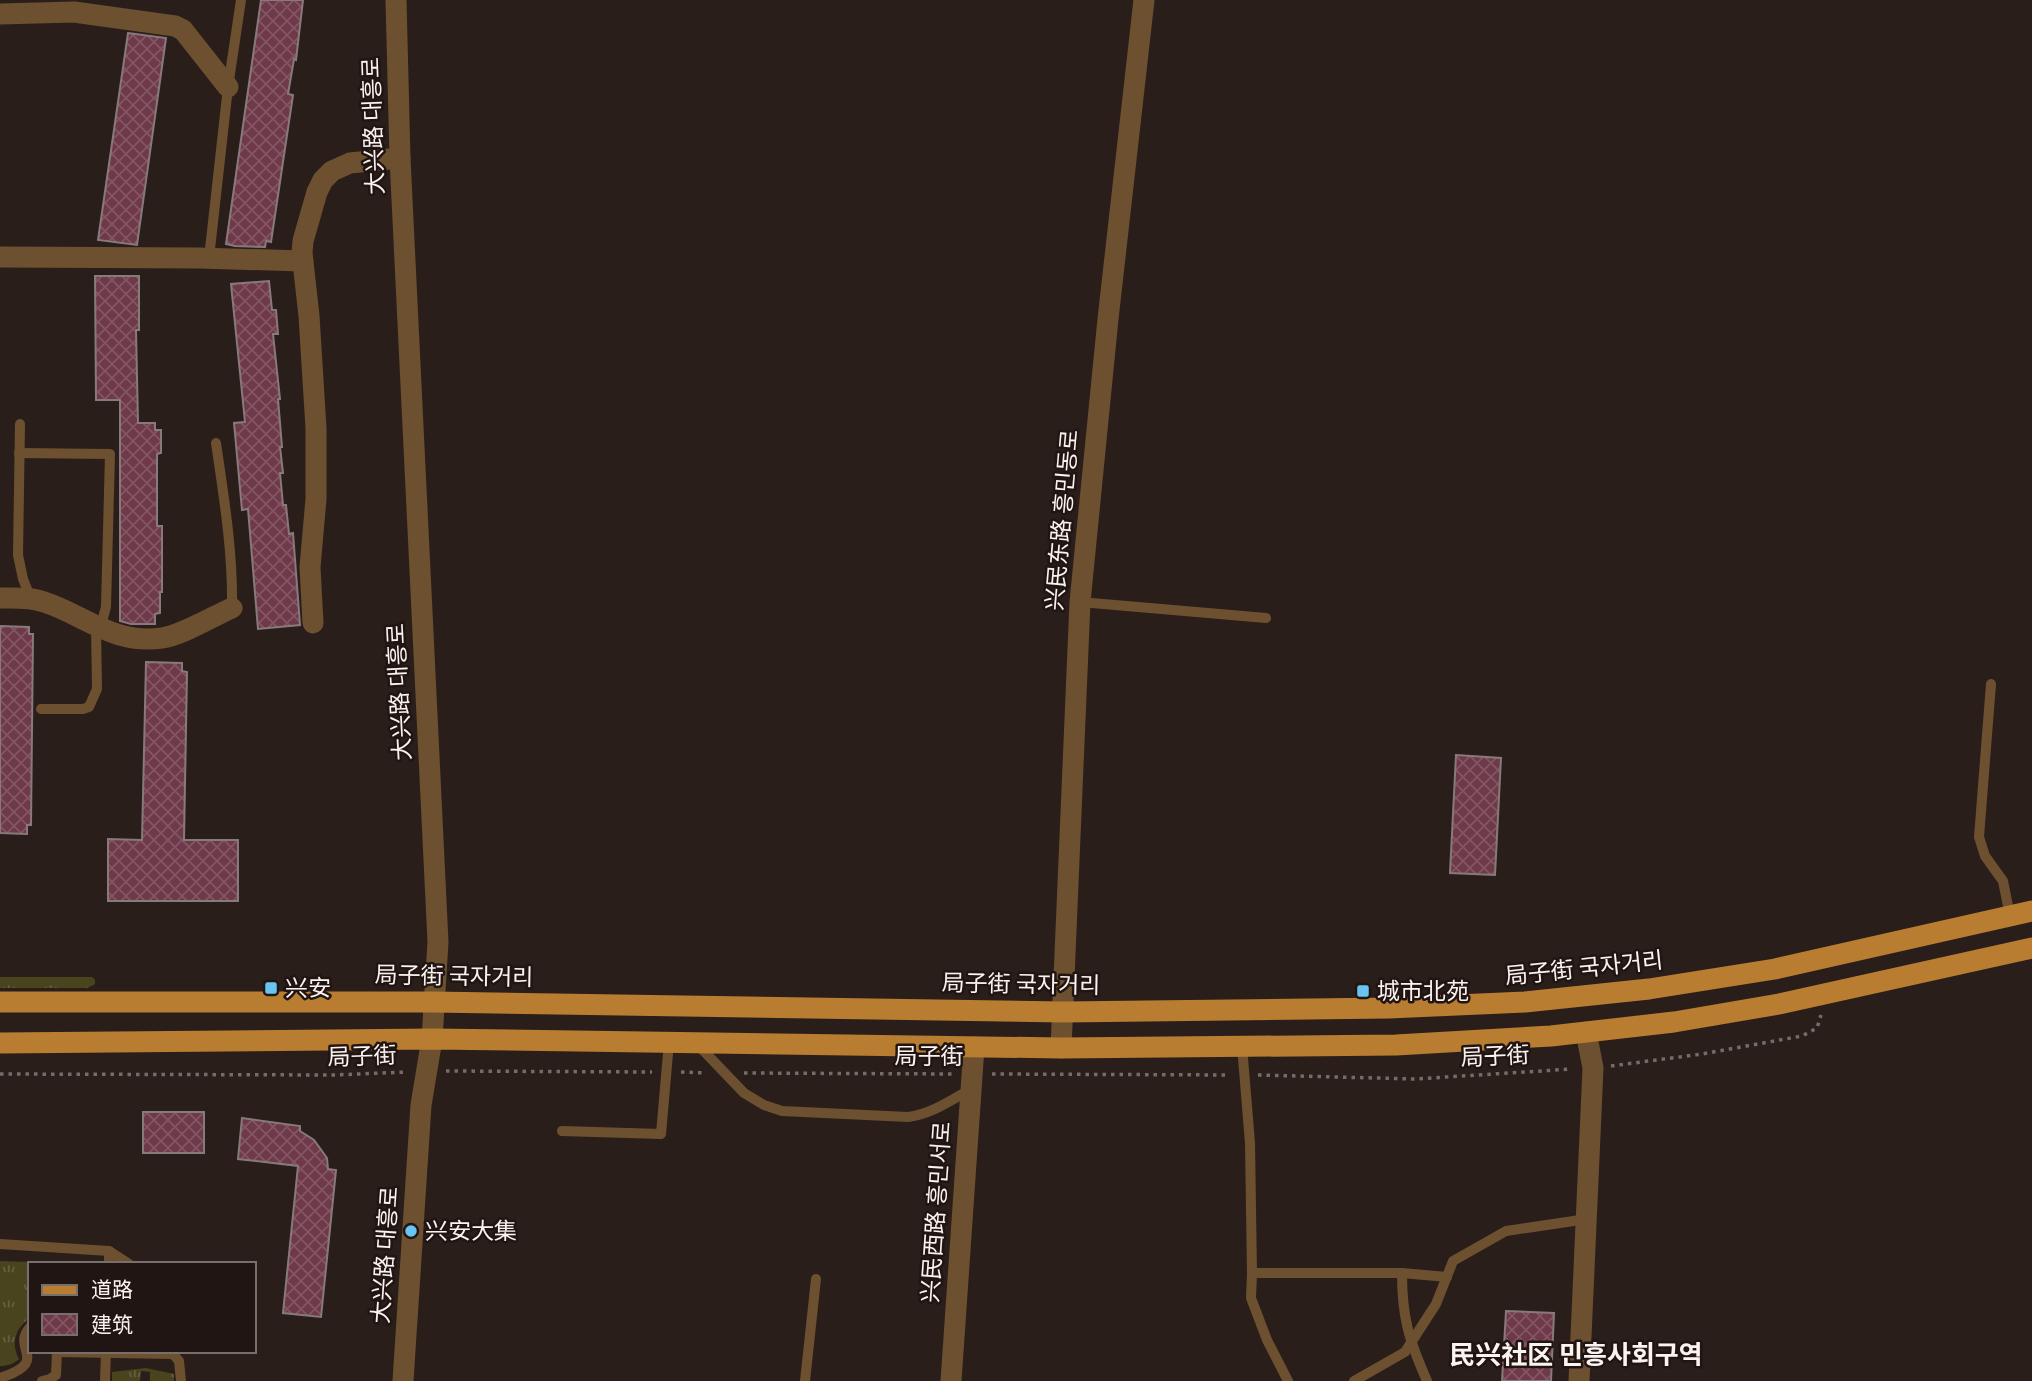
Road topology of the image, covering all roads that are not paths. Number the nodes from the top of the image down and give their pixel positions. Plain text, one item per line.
1 (241, 0) edge
2 (396, 0) edge
3 (1144, 0) edge
4 (90, 7) edge
5 (0, 14) edge
6 (228, 87) junction
7 (400, 158) junction
8 (0, 257) edge
9 (209, 258) junction
10 (303, 261) junction
11 (20, 424) dead end
12 (216, 443) dead end
13 (19, 453) junction
14 (0, 598) edge
15 (31, 599) junction
16 (1080, 602) junction
17 (232, 608) joint
18 (1266, 618) dead end
19 (313, 623) dead end
20 (98, 628) junction
21 (1991, 684) dead end
22 (41, 709) dead end
23 (2032, 911) edge
24 (2010, 916) junction
25 (2032, 948) edge
26 (0, 1002) edge
27 (433, 1002) junction
28 (1064, 1012) junction
29 (1586, 1032) junction
30 (432, 1039) junction
31 (669, 1042) junction
32 (0, 1043) edge
33 (696, 1043) junction
34 (974, 1046) junction
35 (1242, 1046) junction
36 (1061, 1048) junction
37 (972, 1081) junction
38 (562, 1131) dead end
39 (1587, 1219) junction
40 (0, 1244) edge
41 (109, 1251) junction
42 (108, 1262) edge
43 (117, 1262) edge
44 (126, 1262) edge
45 (1252, 1273) junction
46 (1402, 1273) junction
47 (1447, 1277) junction
48 (816, 1279) dead end
49 (28, 1329) edge
50 (1410, 1343) junction
51 (57, 1353) edge
52 (106, 1353) edge
53 (161, 1353) edge
54 (0, 1378) edge
55 (42, 1381) edge
56 (106, 1381) edge
57 (181, 1381) edge
58 (403, 1381) edge
59 (805, 1381) edge
60 (951, 1381) edge
61 (1288, 1381) edge
62 (1354, 1381) edge
63 (1427, 1381) edge
64 (1579, 1381) edge

1 - 6 lane
2 - 7 street, 大兴路 대흥로
3 - 16 street, 兴民东路 흥민동로
4 - 5 street
4 - 6 street
6 - 9 lane
7 - 10 street
7 - 27 street, 大兴路 대흥로
8 - 9 street
9 - 10 street
10 - 19 street
11 - 13 lane
12 - 17 lane
13 - 15 lane
13 - 20 lane
14 - 15 street
15 - 20 street
16 - 18 lane
16 - 28 street, 兴民东路 흥민동로
17 - 20 street
20 - 22 lane
21 - 24 lane
23 - 24 main road, 局子街 국자거리
24 - 28 main road, 局子街 국자거리
25 - 29 main road
26 - 27 main road, 局子街 국자거리
27 - 28 main road, 局子街 국자거리
27 - 30 street, 大兴路 대흥로
28 - 36 street, 兴民东路 흥민동로
29 - 35 main road
29 - 39 street
30 - 31 main road
30 - 32 main road
30 - 58 street, 大兴路 대흥로
31 - 33 main road
31 - 38 lane
33 - 34 main road
33 - 37 lane
34 - 36 main road
34 - 37 street, 兴民西路 흥민서로
35 - 36 main road
35 - 45 lane
37 - 60 street, 兴民西路 흥민서로
39 - 47 lane
39 - 64 street
40 - 41 lane
41 - 42 lane
41 - 43 lane
41 - 44 lane
45 - 46 lane
45 - 61 lane
46 - 47 lane
46 - 50 lane
47 - 50 lane
48 - 59 lane
49 - 54 lane
50 - 62 lane
50 - 63 lane
51 - 55 lane
52 - 56 lane
53 - 57 lane

